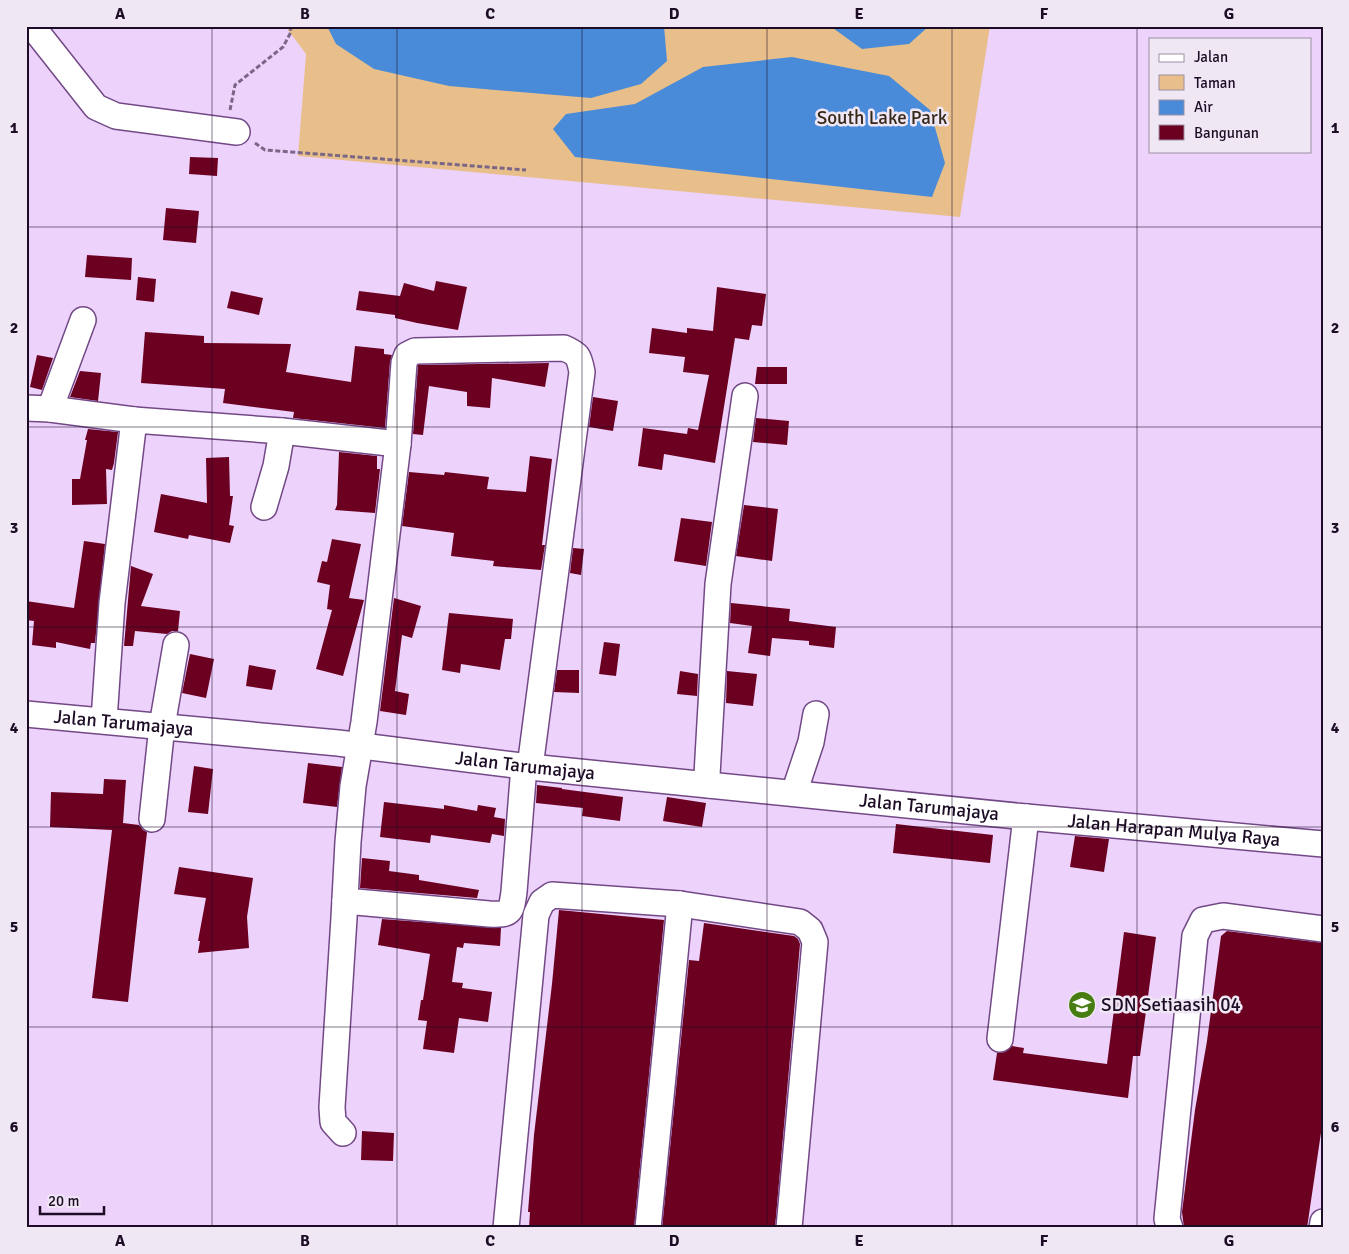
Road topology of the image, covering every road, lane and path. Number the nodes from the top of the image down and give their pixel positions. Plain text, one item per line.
1 (32, 26) edge
2 (290, 26) edge
3 (232, 131) junction
4 (526, 170) dead end
5 (83, 320) dead end
6 (744, 396) dead end
7 (38, 408) edge
8 (134, 420) junction
9 (282, 431) junction
10 (398, 444) junction
11 (264, 507) dead end
12 (176, 645) dead end
13 (105, 713) junction
14 (26, 714) edge
15 (816, 714) dead end
16 (164, 716) junction
17 (362, 738) junction
18 (529, 760) junction
19 (708, 780) junction
20 (798, 783) junction
21 (1026, 817) junction
22 (152, 819) dead end
23 (1323, 844) edge
24 (345, 901) junction
25 (680, 904) junction
26 (1323, 929) edge
27 (1000, 1039) dead end
28 (343, 1132) dead end
29 (1323, 1222) edge
30 (506, 1228) edge
31 (648, 1228) edge
32 (789, 1228) edge
33 (1170, 1228) edge
34 (1322, 1228) edge

1 - 3 street
2 - 3 path
3 - 4 path
5 - 7 street
6 - 19 street
7 - 8 street
8 - 9 street
8 - 13 street
9 - 10 street
9 - 11 street
10 - 17 street
10 - 18 street
12 - 16 street
13 - 14 street, Jalan Tarumajaya
13 - 16 street, Jalan Tarumajaya
15 - 20 street
16 - 17 street, Jalan Tarumajaya
16 - 22 street
17 - 18 street, Jalan Tarumajaya
17 - 24 street
18 - 19 street, Jalan Tarumajaya
18 - 24 street
19 - 20 street, Jalan Tarumajaya
20 - 21 street, Jalan Tarumajaya
21 - 23 street, Jalan Harapan Mulya Raya
21 - 27 street
24 - 28 street
25 - 30 street
25 - 31 street
25 - 32 street
26 - 33 street
29 - 34 street

